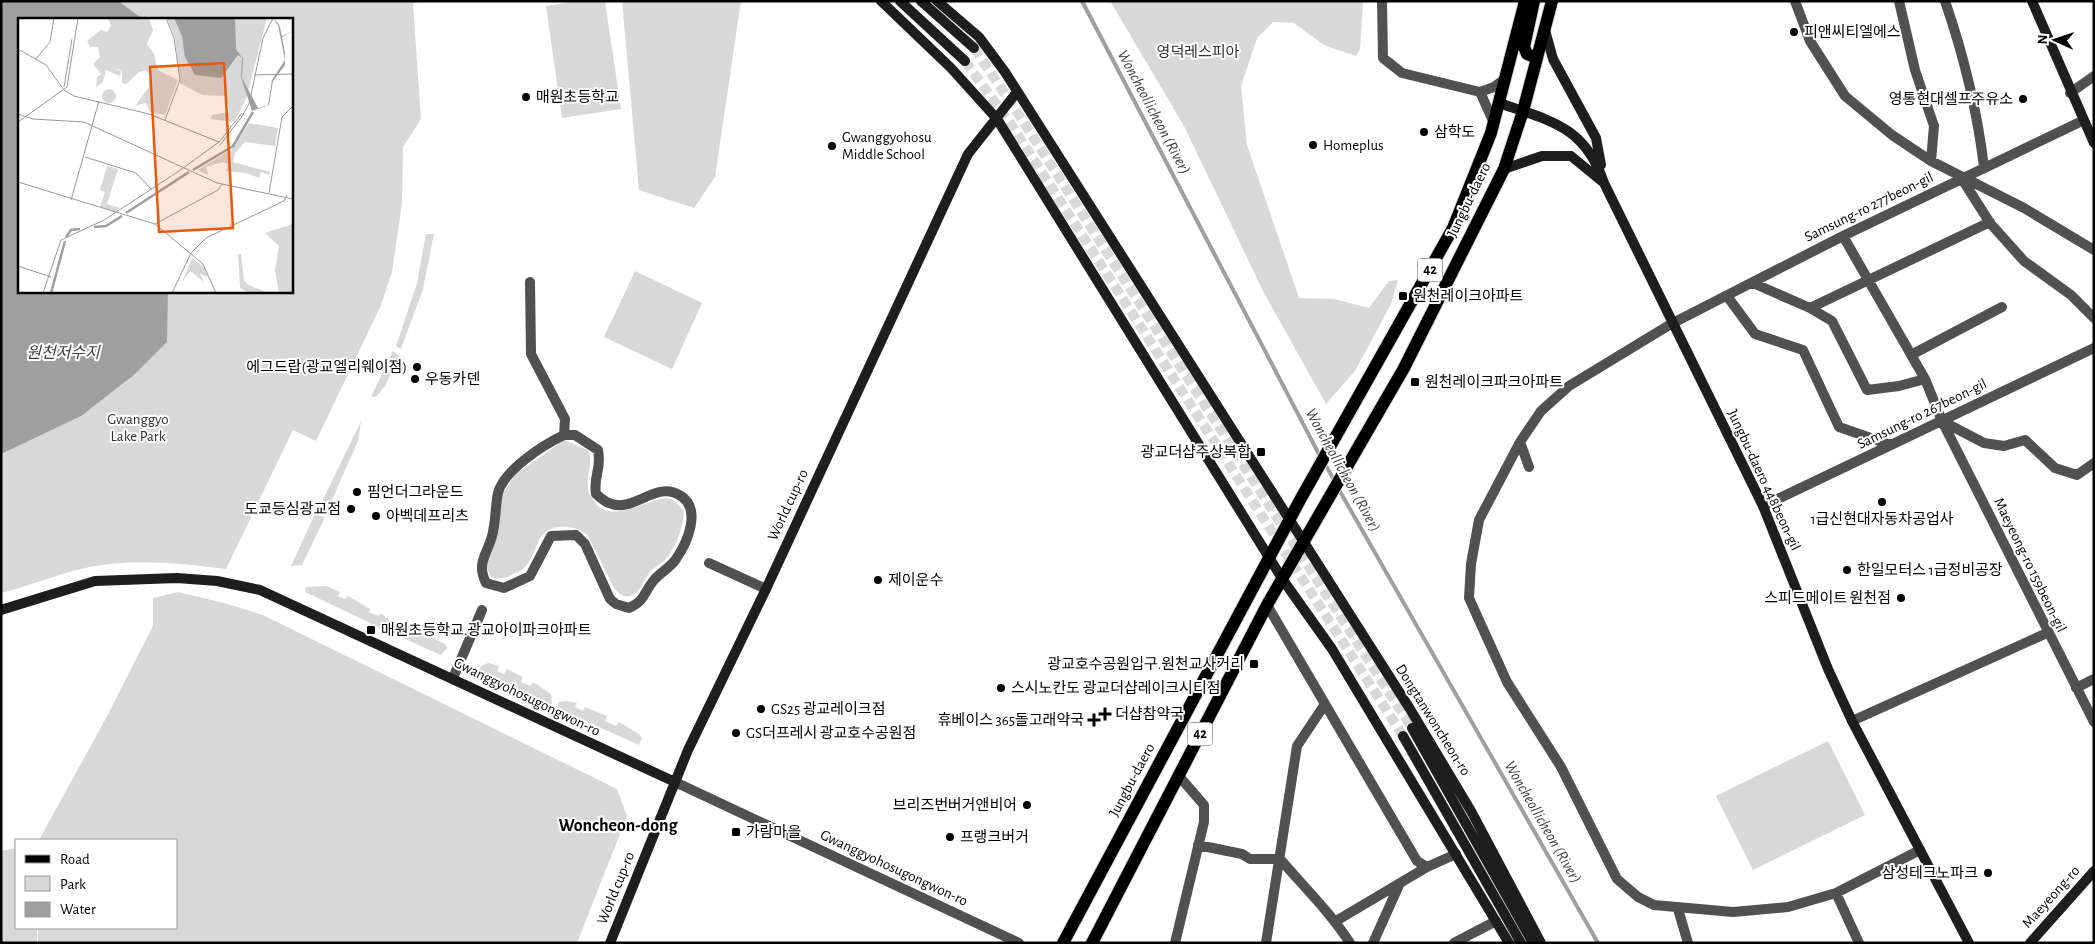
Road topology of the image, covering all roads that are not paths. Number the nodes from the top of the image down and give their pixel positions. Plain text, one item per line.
1 (881, 1) edge
2 (900, 1) edge
3 (920, 1) edge
4 (937, 1) edge
5 (1382, 1) edge
6 (1525, 1) edge
7 (1534, 1) edge
8 (1552, 1) edge
9 (1795, 1) edge
10 (1899, 1) edge
11 (1945, 1) edge
12 (2032, 1) edge
13 (1545, 30) junction
14 (974, 48) tunnel mouth
15 (1537, 58) junction
16 (965, 61) tunnel mouth
17 (2094, 76) edge
18 (1506, 78) junction
19 (1017, 92) junction
20 (1480, 92) junction
21 (2070, 93) junction
22 (1499, 103) junction
23 (1523, 111) junction
24 (997, 119) junction
25 (2082, 121) junction
26 (1494, 123) junction
27 (2094, 143) edge
28 (1931, 162) junction
29 (1984, 167) junction
30 (1504, 169) junction
31 (1962, 178) junction
32 (1604, 183) junction
33 (1990, 222) junction
34 (1843, 236) junction
35 (2094, 250) edge
36 (1869, 279) junction
37 (530, 282) dead end
38 (1752, 283) junction
39 (1727, 296) junction
40 (2002, 307) dead end
41 (1810, 308) junction
42 (2094, 318) edge
43 (1671, 324) junction
44 (2094, 348) edge
45 (1911, 354) junction
46 (1925, 379) junction
47 (1942, 420) junction
48 (564, 435) junction
49 (1520, 442) junction
50 (1891, 445) junction
51 (2094, 463) edge
52 (1529, 468) dead end
53 (1763, 506) junction
54 (1290, 518) junction
55 (1304, 542) junction
56 (1270, 558) junction
57 (709, 563) dead end
58 (1283, 580) junction
59 (766, 589) junction
60 (1267, 606) junction
61 (1, 610) edge
62 (482, 610) dead end
63 (2047, 633) junction
64 (453, 678) junction
65 (2094, 679) edge
66 (2076, 688) junction
67 (1325, 704) junction
68 (1852, 721) junction
69 (2094, 722) edge
70 (1412, 728) tunnel mouth
71 (1403, 736) tunnel mouth
72 (1178, 775) junction
73 (675, 782) junction
74 (1198, 845) junction
75 (1920, 850) junction
76 (1456, 854) junction
77 (1280, 859) junction
78 (1427, 867) junction
79 (2094, 870) edge
80 (1400, 883) junction
81 (1836, 893) junction
82 (1678, 909) junction
83 (1336, 921) junction
84 (1496, 921) junction
85 (610, 943) edge
86 (1020, 943) edge
87 (1063, 943) edge
88 (1092, 943) edge
89 (1174, 943) edge
90 (1266, 943) edge
91 (1350, 943) edge
92 (1373, 943) edge
93 (1454, 943) edge
94 (1509, 943) edge
95 (1522, 943) edge
96 (1534, 943) edge
97 (1541, 943) edge
98 (1688, 943) edge
99 (1859, 943) edge
100 (1969, 943) edge
101 (2030, 943) edge

1 - 24 street
2 - 16 street
3 - 14 street
4 - 19 street, Dongtanwoncheon-ro
5 - 20 street
6 - 18 main road, Jungbu-daero / 42
7 - 15 main road
8 - 13 main road, Jungbu-daero / 42
9 - 28 street
10 - 28 street
11 - 29 street
12 - 21 street
13 - 15 main road, Jungbu-daero / 42
13 - 32 street
15 - 23 main road, Jungbu-daero / 42
17 - 21 street
18 - 20 street
18 - 22 main road, Jungbu-daero / 42
19 - 24 street, World cup-ro
19 - 54 street, Dongtanwoncheon-ro
20 - 26 street
21 - 25 street
22 - 23 street, Jungbu-daero 448beon-gil
22 - 26 main road, Jungbu-daero / 42
23 - 30 main road, Jungbu-daero / 42
23 - 32 street, Jungbu-daero 448beon-gil
24 - 56 street
24 - 59 street, World cup-ro
25 - 27 street
25 - 29 street, Samsung-ro 277beon-gil
26 - 54 main road, Jungbu-daero / 42
28 - 31 street
29 - 31 street, Samsung-ro 277beon-gil
30 - 32 street
30 - 55 main road, Jungbu-daero / 42
31 - 33 street
31 - 34 street, Samsung-ro 277beon-gil
31 - 35 street
32 - 43 street, Jungbu-daero 448beon-gil
33 - 36 street
33 - 42 street
34 - 36 street, Maeyeong-ro 159beon-gil
34 - 38 street, Samsung-ro 277beon-gil
36 - 41 street
36 - 45 street, Maeyeong-ro 159beon-gil
37 - 48 street
38 - 39 street, Samsung-ro 277beon-gil
38 - 41 street
39 - 43 street, Samsung-ro 277beon-gil
39 - 50 street
40 - 45 street
41 - 46 street
43 - 49 street, Samsung-ro 277beon-gil
43 - 53 street, Jungbu-daero 448beon-gil
44 - 47 street, Samsung-ro 267beon-gil
45 - 46 street, Maeyeong-ro 159beon-gil
46 - 47 street, Maeyeong-ro 159beon-gil
47 - 50 street, Samsung-ro 267beon-gil
47 - 51 street
47 - 63 street, Maeyeong-ro 159beon-gil
48 - 48 street
49 - 52 street
49 - 82 street, Samsung-ro 277beon-gil
50 - 53 street, Samsung-ro 267beon-gil
53 - 68 street, Jungbu-daero 448beon-gil
54 - 55 street, Dongtanwoncheon-ro
54 - 56 main road, Jungbu-daero / 42
55 - 58 main road, 42
55 - 97 street, Dongtanwoncheon-ro
56 - 58 street
56 - 87 main road, Jungbu-daero / 42
57 - 59 street
58 - 60 main road, 42
58 - 76 street
59 - 73 street, World cup-ro
60 - 67 street
60 - 72 main road, 42
61 - 64 street, Gwanggyohosugongwon-ro
62 - 64 street
63 - 66 street, Maeyeong-ro 159beon-gil
63 - 68 street
64 - 73 street, Gwanggyohosugongwon-ro
65 - 66 street
66 - 69 street, Maeyeong-ro 159beon-gil
67 - 77 street
67 - 78 street
68 - 75 street, Jungbu-daero 448beon-gil
70 - 96 street
71 - 95 street
72 - 74 street
72 - 88 main road, 42
73 - 85 street, World cup-ro
73 - 86 street, Gwanggyohosugongwon-ro
74 - 77 street
74 - 89 street
75 - 81 street, Samsung-ro 277beon-gil
75 - 100 street, Jungbu-daero 448beon-gil
76 - 78 street
76 - 84 street
77 - 83 street
77 - 90 street
78 - 80 street
79 - 101 street, Maeyeong-ro
80 - 83 street
80 - 92 street
81 - 82 street, Samsung-ro 277beon-gil
81 - 99 street
82 - 98 street
83 - 91 street
84 - 93 street
84 - 94 street

